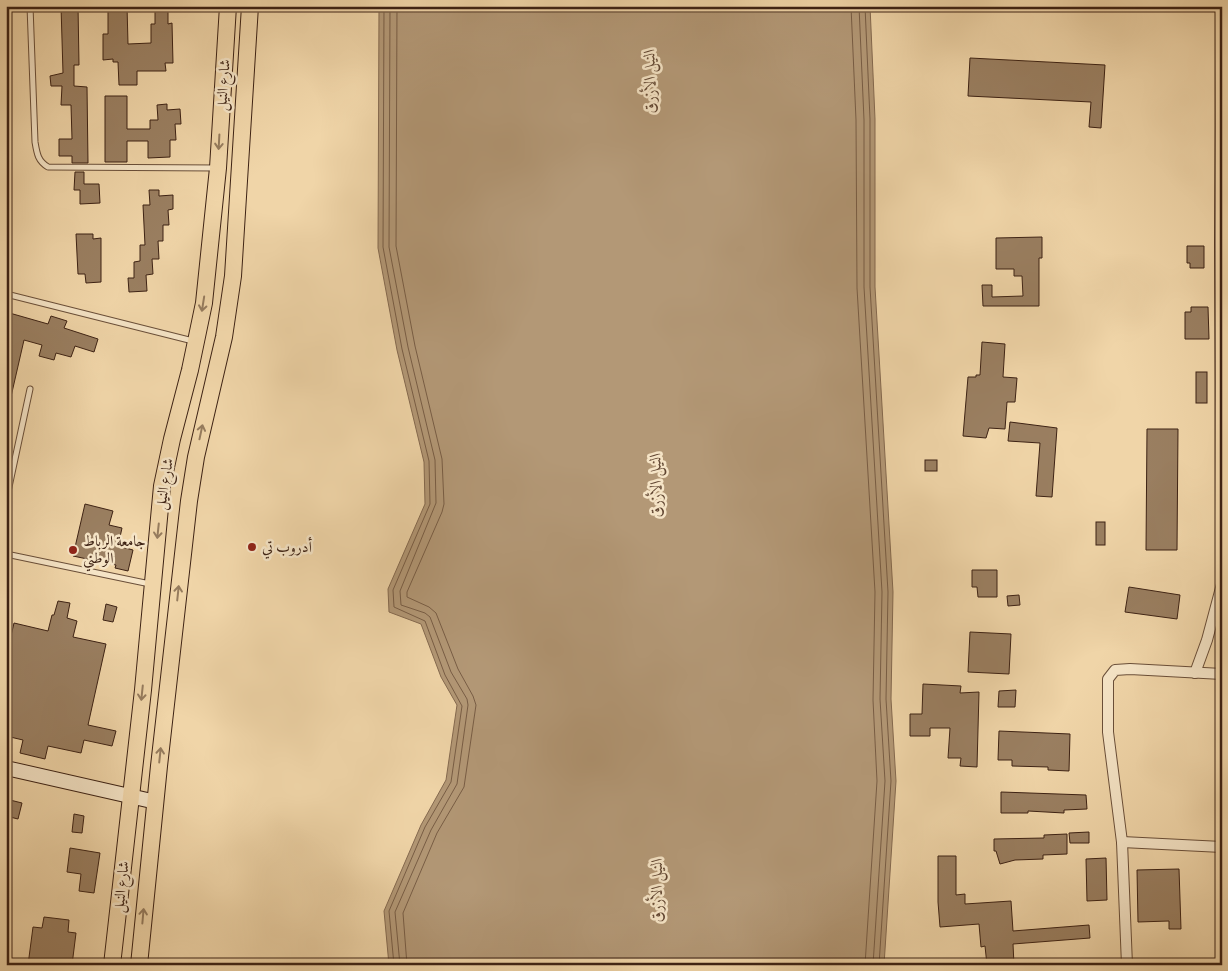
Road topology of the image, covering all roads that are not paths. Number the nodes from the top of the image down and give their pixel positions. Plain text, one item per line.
1 (30, 6) edge
2 (228, 6) edge
3 (250, 6) edge
4 (1222, 10) edge
5 (218, 168) junction
6 (1221, 243) edge
7 (6, 294) edge
8 (196, 341) junction
9 (30, 390) dead end
10 (6, 501) edge
11 (1222, 521) edge
12 (6, 554) edge
13 (1222, 584) edge
14 (152, 585) junction
15 (1195, 672) junction
16 (1222, 674) edge
17 (6, 768) edge
18 (130, 796) junction
19 (156, 802) junction
20 (1122, 842) junction
21 (1222, 847) edge
22 (112, 965) edge
23 (138, 965) edge
24 (1127, 965) edge

1 - 5 lane
2 -> 5 main road, شارع النيل
19 -> 3 main road, شارع النيل
4 - 6 street
5 -> 8 main road, شارع النيل
6 - 11 street
7 - 8 lane
8 -> 14 main road, شارع النيل
9 - 10 lane
12 - 14 lane
13 - 15 street
14 -> 18 main road, شارع النيل
15 - 16 street
15 - 20 street
17 - 18 street
18 - 19 street
18 - 22 main road, شارع النيل
23 -> 19 main road, شارع النيل
20 - 21 street
20 - 24 street

